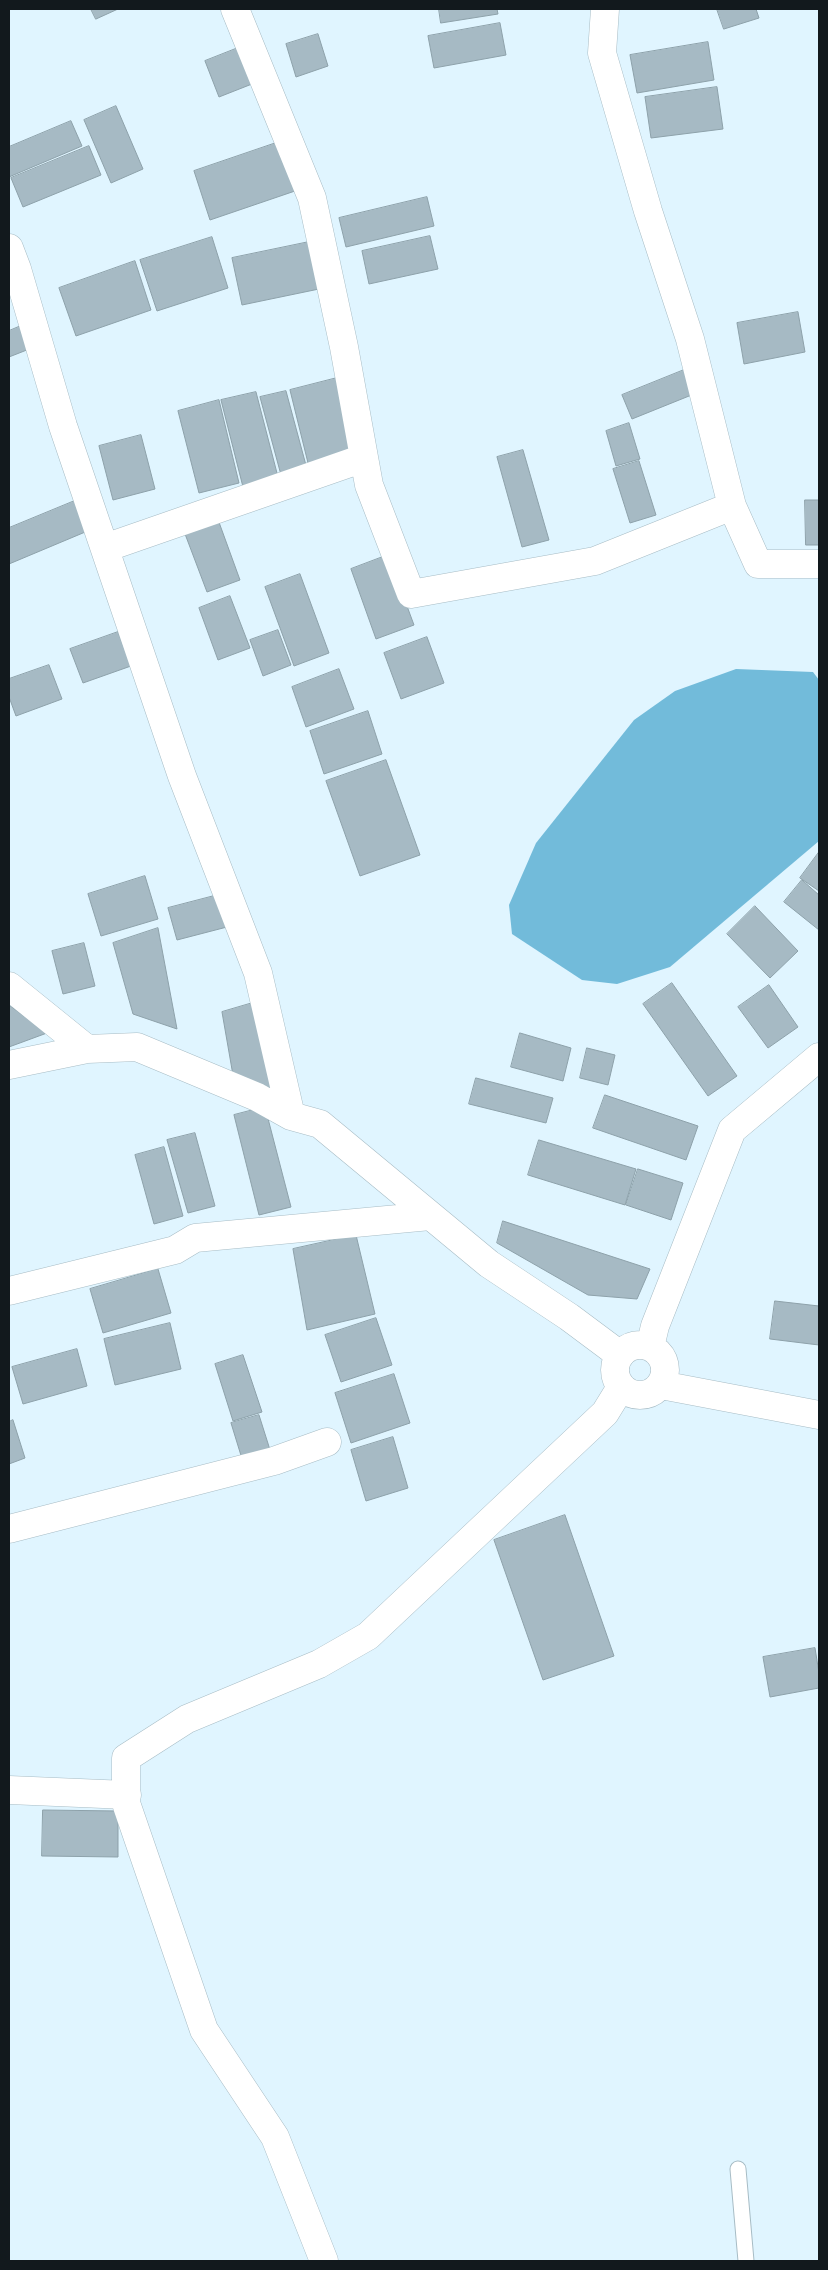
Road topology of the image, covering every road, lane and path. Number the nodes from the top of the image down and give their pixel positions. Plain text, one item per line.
1 (235, 9) edge
2 (605, 9) edge
3 (9, 248) edge
4 (364, 458) junction
5 (732, 506) junction
6 (105, 548) junction
7 (819, 564) edge
8 (9, 986) edge
9 (87, 1049) junction
10 (819, 1058) edge
11 (9, 1065) edge
12 (291, 1116) junction
13 (430, 1216) junction
14 (9, 1291) edge
15 (650, 1347) junction
16 (620, 1355) junction
17 (661, 1386) junction
18 (621, 1387) junction
19 (819, 1415) edge
20 (327, 1442) dead end
21 (9, 1528) edge
22 (9, 1790) edge
23 (127, 1796) junction
24 (738, 2169) dead end
25 (324, 2261) edge
26 (746, 2261) edge

1 - 4 street
2 - 5 street
3 - 6 street
4 - 5 street
4 - 6 street
5 - 7 street
6 - 12 street
8 - 9 street
9 - 11 street
9 - 12 street
10 - 15 street
12 - 13 street
13 - 14 street
13 - 16 street
15 - 16 street
15 - 17 street
16 - 18 street
17 - 18 street
17 - 19 street
18 - 23 street
20 - 21 street
22 - 23 street
23 - 25 street
24 - 26 lane

